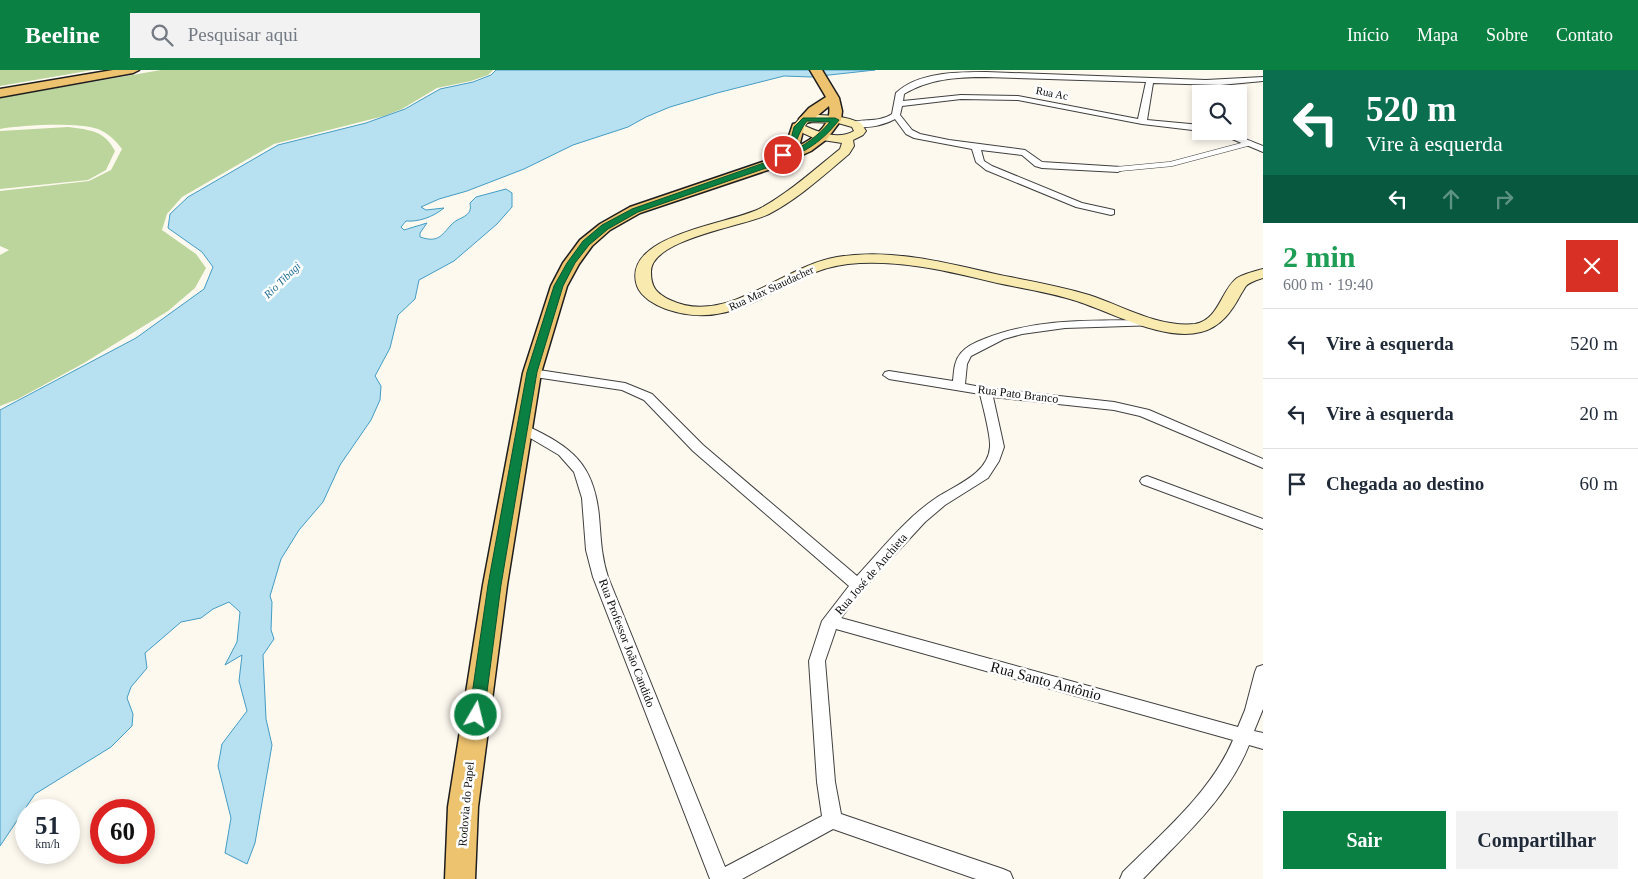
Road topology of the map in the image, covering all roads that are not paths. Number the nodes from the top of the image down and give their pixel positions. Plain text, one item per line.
1 (133, 70) edge
2 (816, 70) edge
3 (1263, 78) edge
4 (1150, 80) junction
5 (0, 93) edge
6 (833, 98) junction
7 (898, 104) junction
8 (896, 116) junction
9 (835, 120) junction
10 (1142, 122) junction
11 (801, 123) junction
12 (857, 127) junction
13 (1192, 127) edge
14 (822, 136) junction
15 (847, 138) junction
16 (1242, 140) edge
17 (1250, 143) junction
18 (976, 146) junction
19 (1263, 148) edge
20 (769, 165) junction
21 (1118, 169) joint
22 (1112, 212) dead end
23 (1263, 273) edge
24 (1155, 323) junction
25 (532, 372) junction
26 (889, 375) dead end
27 (959, 386) junction
28 (986, 392) junction
29 (522, 429) junction
30 (1263, 464) edge
31 (1147, 481) dead end
32 (1263, 524) edge
33 (858, 585) junction
34 (830, 621) junction
35 (1263, 672) edge
36 (1243, 735) junction
37 (1263, 740) edge
38 (832, 820) junction
39 (460, 879) edge
40 (722, 879) edge
41 (1003, 879) edge
42 (1130, 879) edge

1 - 5 main road
2 - 6 main road
3 - 4 street
4 - 7 street
4 - 10 street
6 - 9 main road
6 - 11 main road
7 - 8 street
7 - 10 street, Rua Ac
8 - 12 street
8 - 18 street
9 - 11 main road
9 - 12 main road
9 - 14 main road, Rodovia do Papel
10 - 13 street, Rua Ac
11 - 14 main road
11 - 20 main road
12 - 15 main road
14 - 15 main road
14 - 20 main road, Rodovia do Papel
15 - 24 main road, Rua Max Staudacher
16 - 17 street
17 - 19 street
17 - 21 lane
18 - 21 street
18 - 22 street
20 - 25 main road, Rodovia do Papel
23 - 24 main road, Rua Max Staudacher
24 - 27 street
25 - 29 main road, Rodovia do Papel
25 - 33 street
26 - 27 street, Rua Pato Branco
27 - 28 street, Rua Pato Branco
28 - 30 street, Rua Pato Branco
28 - 33 street, Rua José de Anchieta
29 - 39 main road, Rodovia do Papel
29 - 40 street, Rua Professor João Candido
31 - 32 street
33 - 34 street, Rua José de Anchieta
34 - 36 street, Rua Santo Antônio
34 - 38 street, Rua José de Anchieta
35 - 36 street
36 - 37 street, Rua Santo Antônio
36 - 42 street
38 - 40 street
38 - 41 street

